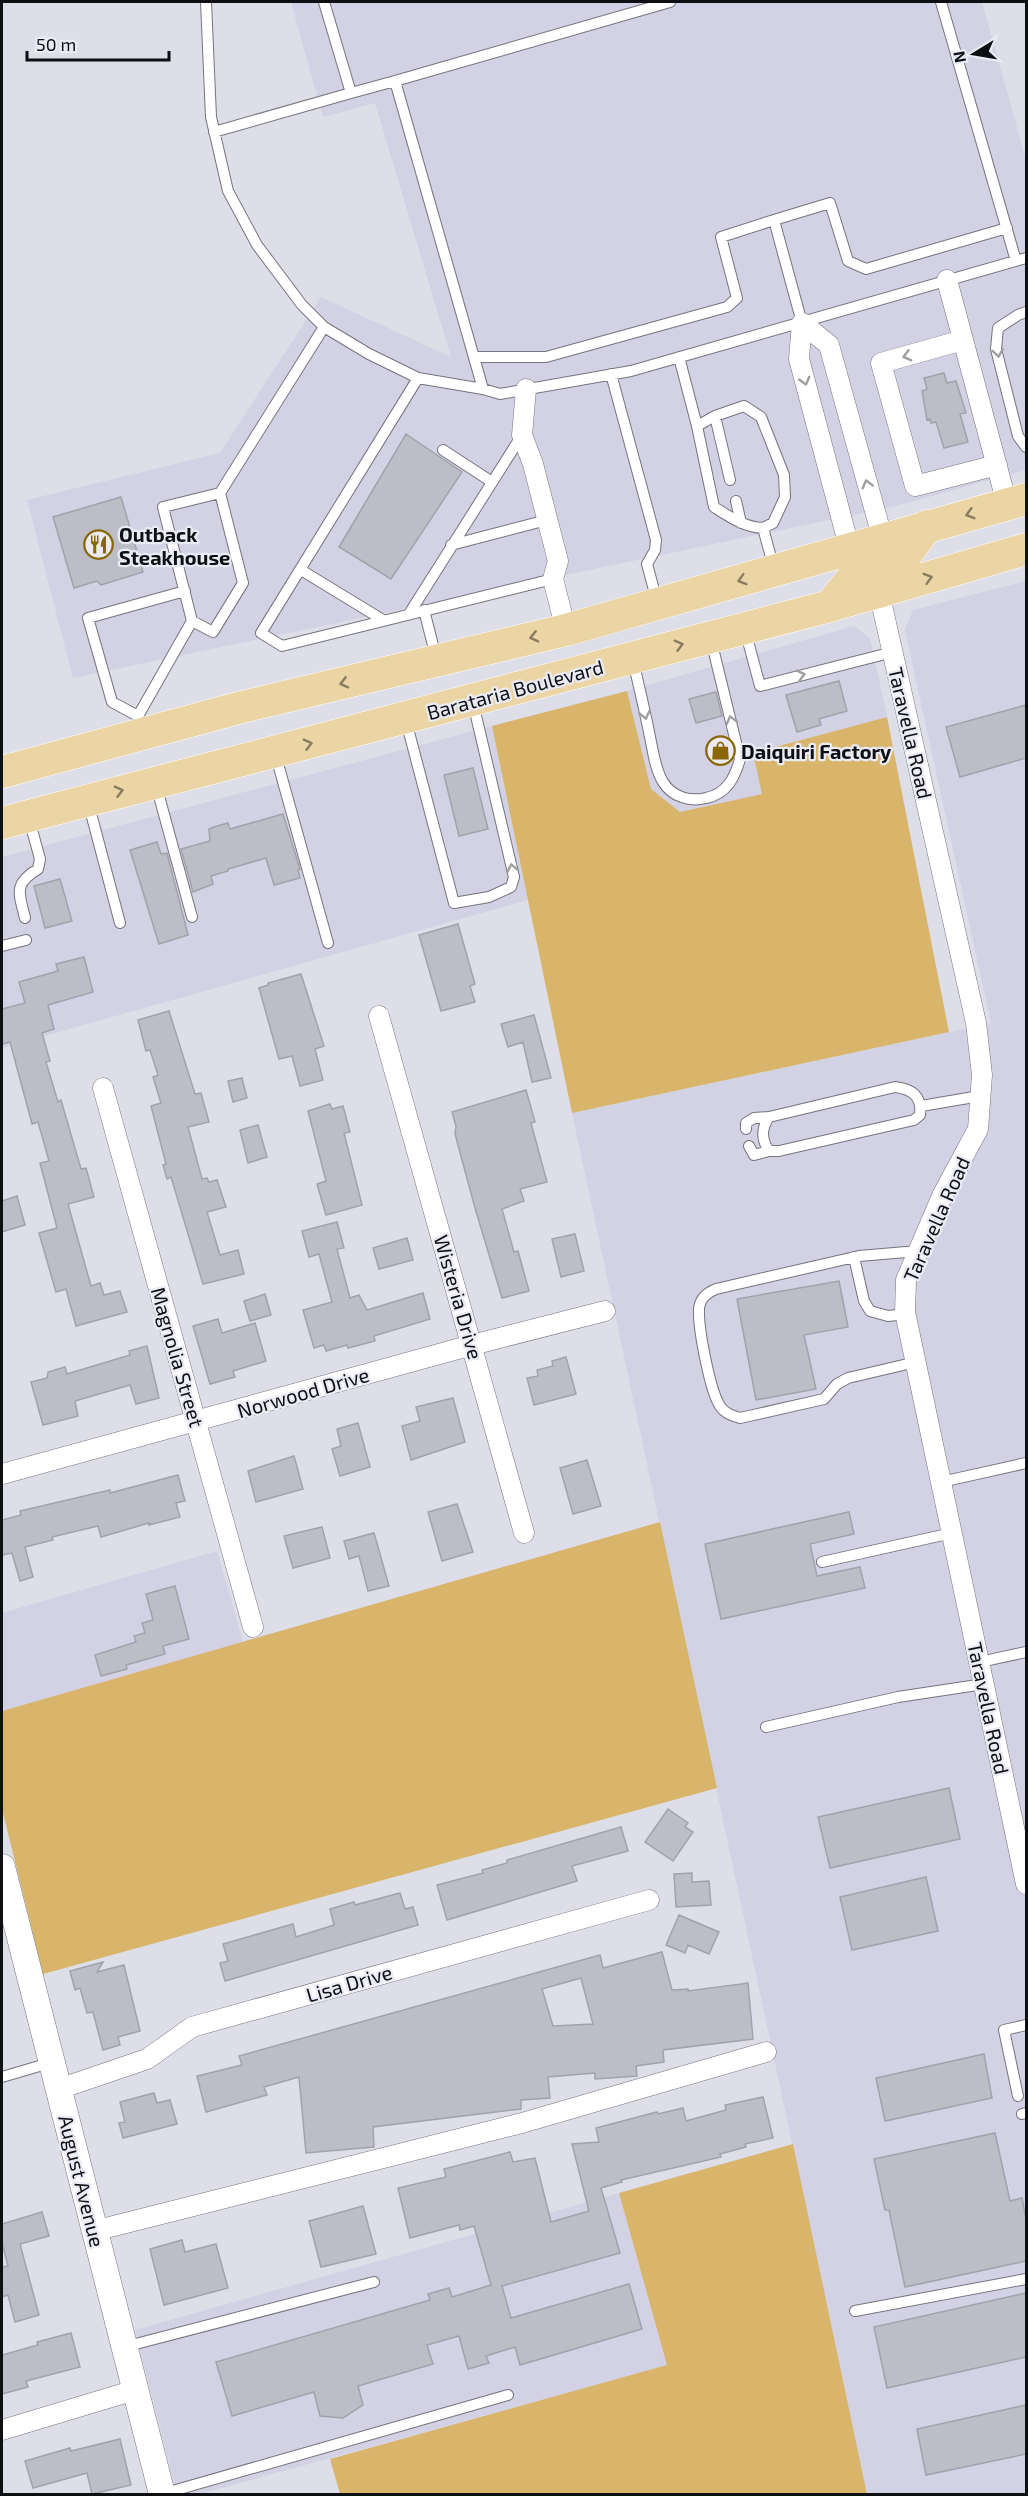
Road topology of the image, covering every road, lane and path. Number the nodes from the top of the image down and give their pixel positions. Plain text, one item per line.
1 (206, 2) edge
2 (324, 2) edge
3 (670, 2) edge
4 (941, 2) edge
5 (395, 81) junction
6 (351, 93) junction
7 (214, 132) junction
8 (774, 220) junction
9 (1007, 228) junction
10 (1021, 259) edge
11 (947, 280) junction
12 (1026, 312) edge
13 (802, 323) junction
14 (324, 327) junction
15 (963, 340) junction
16 (474, 357) junction
17 (679, 357) junction
18 (611, 374) junction
19 (418, 378) junction
20 (483, 389) junction
21 (526, 389) junction
22 (715, 416) junction
23 (697, 426) junction
24 (522, 435) junction
25 (1026, 447) edge
26 (443, 450) dead end
27 (998, 465) junction
28 (730, 480) dead end
29 (492, 482) junction
30 (220, 493) junction
31 (736, 501) dead end
32 (1017, 502) edge
33 (547, 520) junction
34 (741, 523) junction
35 (927, 526) junction
36 (763, 528) junction
37 (883, 540) junction
38 (451, 545) junction
39 (1026, 549) edge
40 (850, 550) junction
41 (300, 570) junction
42 (775, 571) junction
43 (553, 579) junction
44 (184, 591) junction
45 (879, 592) junction
46 (658, 604) junction
47 (830, 606) junction
48 (424, 610) junction
49 (409, 614) junction
50 (383, 620) junction
51 (192, 621) junction
52 (745, 628) junction
53 (566, 630) junction
54 (711, 637) junction
55 (893, 652) junction
56 (632, 657) junction
57 (437, 660) junction
58 (472, 700) junction
59 (405, 718) junction
60 (140, 726) junction
61 (275, 753) junction
62 (2, 772) edge
63 (155, 782) junction
64 (87, 800) junction
65 (15, 819) edge
66 (192, 917) dead end
67 (25, 918) dead end
68 (120, 923) dead end
69 (26, 940) dead end
70 (328, 943) dead end
71 (2, 946) edge
72 (379, 1016) dead end
73 (103, 1088) dead end
74 (980, 1096) junction
75 (921, 1106) junction
76 (769, 1117) junction
77 (746, 1129) dead end
78 (749, 1146) dead end
79 (770, 1151) junction
80 (918, 1251) junction
81 (854, 1257) junction
82 (605, 1311) dead end
83 (906, 1314) junction
84 (472, 1345) junction
85 (916, 1362) junction
86 (196, 1422) junction
87 (1026, 1463) edge
88 (2, 1474) edge
89 (941, 1482) junction
90 (524, 1533) dead end
91 (952, 1533) junction
92 (822, 1562) dead end
93 (253, 1627) dead end
94 (1026, 1652) edge
95 (980, 1662) junction
96 (984, 1684) junction
97 (766, 1727) dead end
98 (2, 1871) edge
99 (1026, 1884) edge
100 (649, 1900) dead end
101 (1026, 2025) edge
102 (766, 2052) dead end
103 (53, 2062) junction
104 (2, 2077) edge
105 (59, 2089) junction
106 (1018, 2096) dead end
107 (94, 2232) junction
108 (1026, 2279) edge
109 (374, 2282) dead end
110 (855, 2312) dead end
111 (124, 2347) junction
112 (135, 2390) junction
113 (508, 2395) dead end
114 (2, 2430) edge
115 (162, 2494) edge

1 - 7 lane
2 - 6 lane
3 - 5 lane
4 - 9 lane
5 - 6 lane
5 - 16 lane
6 - 7 lane
7 - 14 lane
8 - 9 lane
8 - 13 lane
8 - 16 lane
9 - 10 lane
10 - 11 lane
11 - 13 lane
11 - 15 street
12 -> 25 lane
13 - 17 lane
37 -> 13 street
13 -> 40 street
14 - 19 lane
14 - 30 lane
15 - 27 street
15 -> 27 street
16 - 20 lane
17 - 18 lane
17 - 23 lane
18 - 21 lane
18 - 46 lane
19 - 20 lane
19 - 41 lane
20 - 21 lane
21 - 24 street
22 - 23 lane
22 - 28 lane
22 - 36 lane
23 - 34 lane
24 - 29 lane
24 - 33 street
26 - 29 lane
27 - 32 street
29 - 38 lane
30 - 44 lane
30 - 51 lane
31 - 34 lane
32 -> 35 main road
33 - 38 lane
33 - 43 street
34 - 36 lane
35 - 37 main road
35 - 45 main road
36 - 42 lane
37 - 40 main road
37 - 47 main road
38 - 49 lane
45 -> 39 main road, Barataria Boulevard
40 - 42 main road
41 - 50 lane
41 - 50 lane
42 -> 46 main road
43 - 48 lane
43 - 53 street
44 - 51 lane
44 - 60 lane
45 - 47 main road, Barataria Boulevard
45 - 55 street, Taravella Road
46 - 53 main road
47 - 52 main road, Barataria Boulevard
48 - 49 lane
48 - 57 lane
49 - 50 lane
51 - 60 lane
52 - 54 main road, Barataria Boulevard
52 -> 55 lane
53 -> 57 main road
56 -> 54 main road, Barataria Boulevard
56 -> 54 lane
55 - 74 street, Taravella Road
56 - 58 main road, Barataria Boulevard
57 -> 60 main road
58 - 59 main road, Barataria Boulevard
59 -> 58 lane
61 -> 59 main road, Barataria Boulevard
60 - 62 main road
61 - 63 main road, Barataria Boulevard
61 - 70 lane
64 -> 63 main road, Barataria Boulevard
63 - 66 lane
64 - 65 main road, Barataria Boulevard
64 - 68 lane
65 - 67 lane
69 - 71 lane
72 - 84 street, Wisteria Drive
73 - 86 street, Magnolia Street
74 - 75 lane
74 - 80 street, Taravella Road
75 - 76 lane
75 - 79 lane
76 - 77 lane
76 - 79 lane
78 - 79 lane
80 - 81 lane
80 - 83 street, Taravella Road
81 - 83 lane
81 - 85 lane
82 - 84 street, Norwood Drive
83 - 85 street, Taravella Road
84 - 86 street, Norwood Drive
84 - 90 street, Wisteria Drive
85 - 89 street, Taravella Road
86 - 88 street, Norwood Drive
86 - 93 street, Magnolia Street
87 - 89 lane
89 - 91 street, Taravella Road
91 - 92 lane
91 - 95 street, Taravella Road
94 - 95 lane
95 - 96 street, Taravella Road
96 - 97 lane
96 - 99 street, Taravella Road
98 - 103 street, August Avenue
100 - 105 street, Lisa Drive
101 - 106 lane
102 - 107 street
103 - 104 lane
103 - 105 street, August Avenue
105 - 107 street, August Avenue
107 - 111 street, August Avenue
108 - 110 lane
109 - 111 lane
111 - 112 street, August Avenue
112 - 114 street
112 - 115 street, August Avenue
113 - 115 lane

